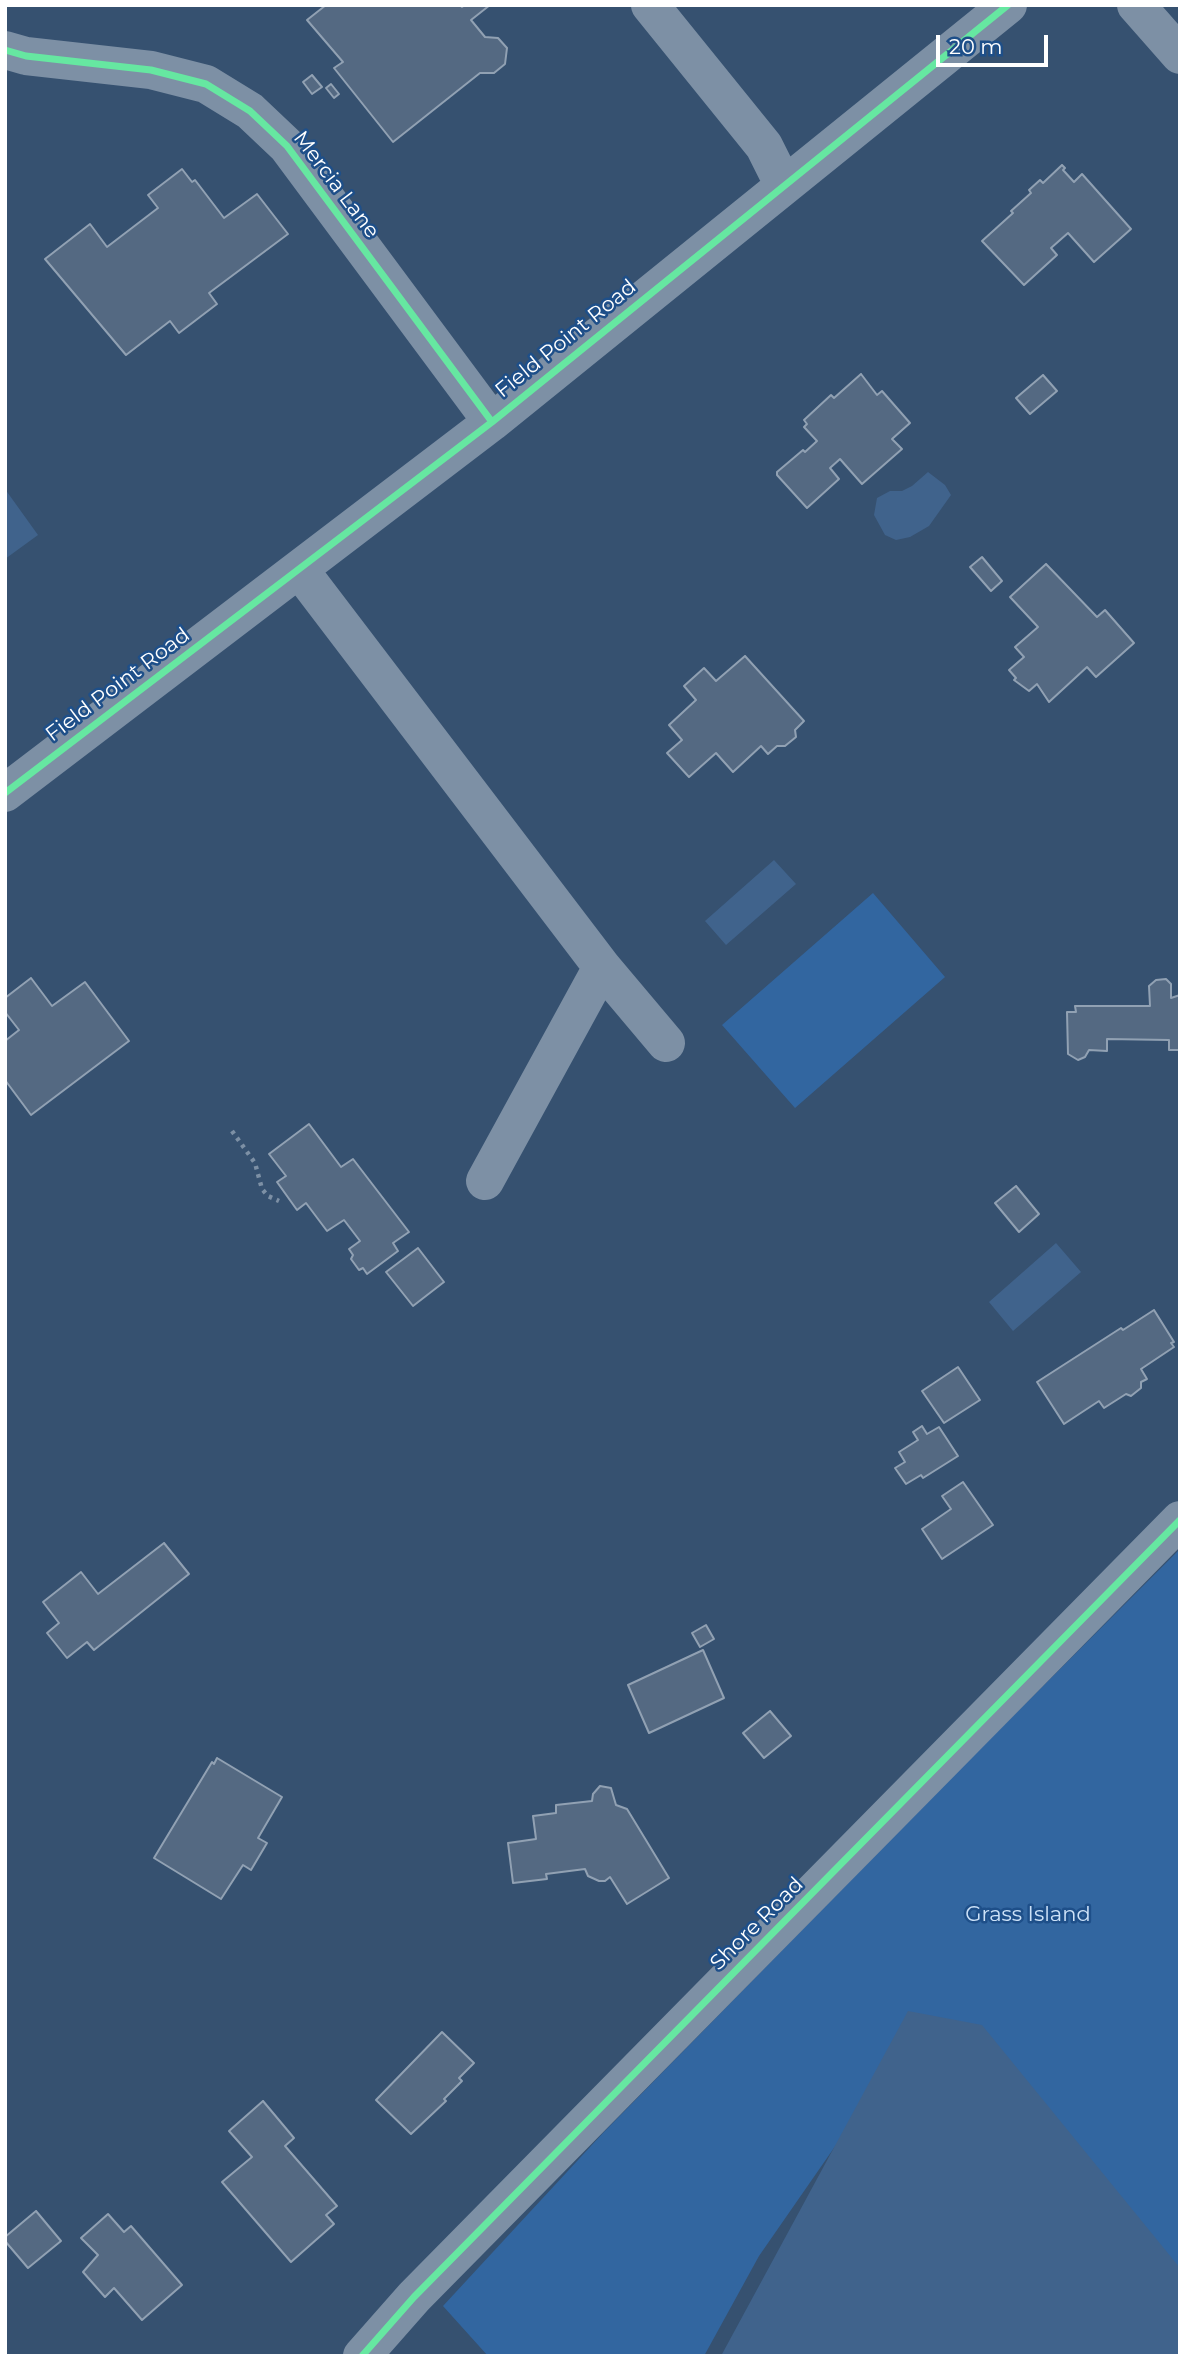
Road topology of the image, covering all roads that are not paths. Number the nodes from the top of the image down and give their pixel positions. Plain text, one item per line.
1 (650, 5) edge
2 (1009, 5) edge
3 (1136, 5) edge
4 (5, 50) edge
5 (1180, 55) edge
6 (785, 186) junction
7 (492, 422) junction
8 (299, 569) junction
9 (5, 793) edge
10 (602, 967) junction
11 (666, 1043) dead end
12 (485, 1181) dead end
13 (1180, 1520) edge
14 (362, 2356) edge

1 - 6 street
2 - 6 street, Field Point Road
3 - 5 street
4 - 7 street, Mercia Lane
6 - 7 street, Field Point Road
7 - 8 street, Field Point Road
8 - 9 street, Field Point Road
8 - 10 street
10 - 11 street
10 - 12 street
13 - 14 street, Shore Road

